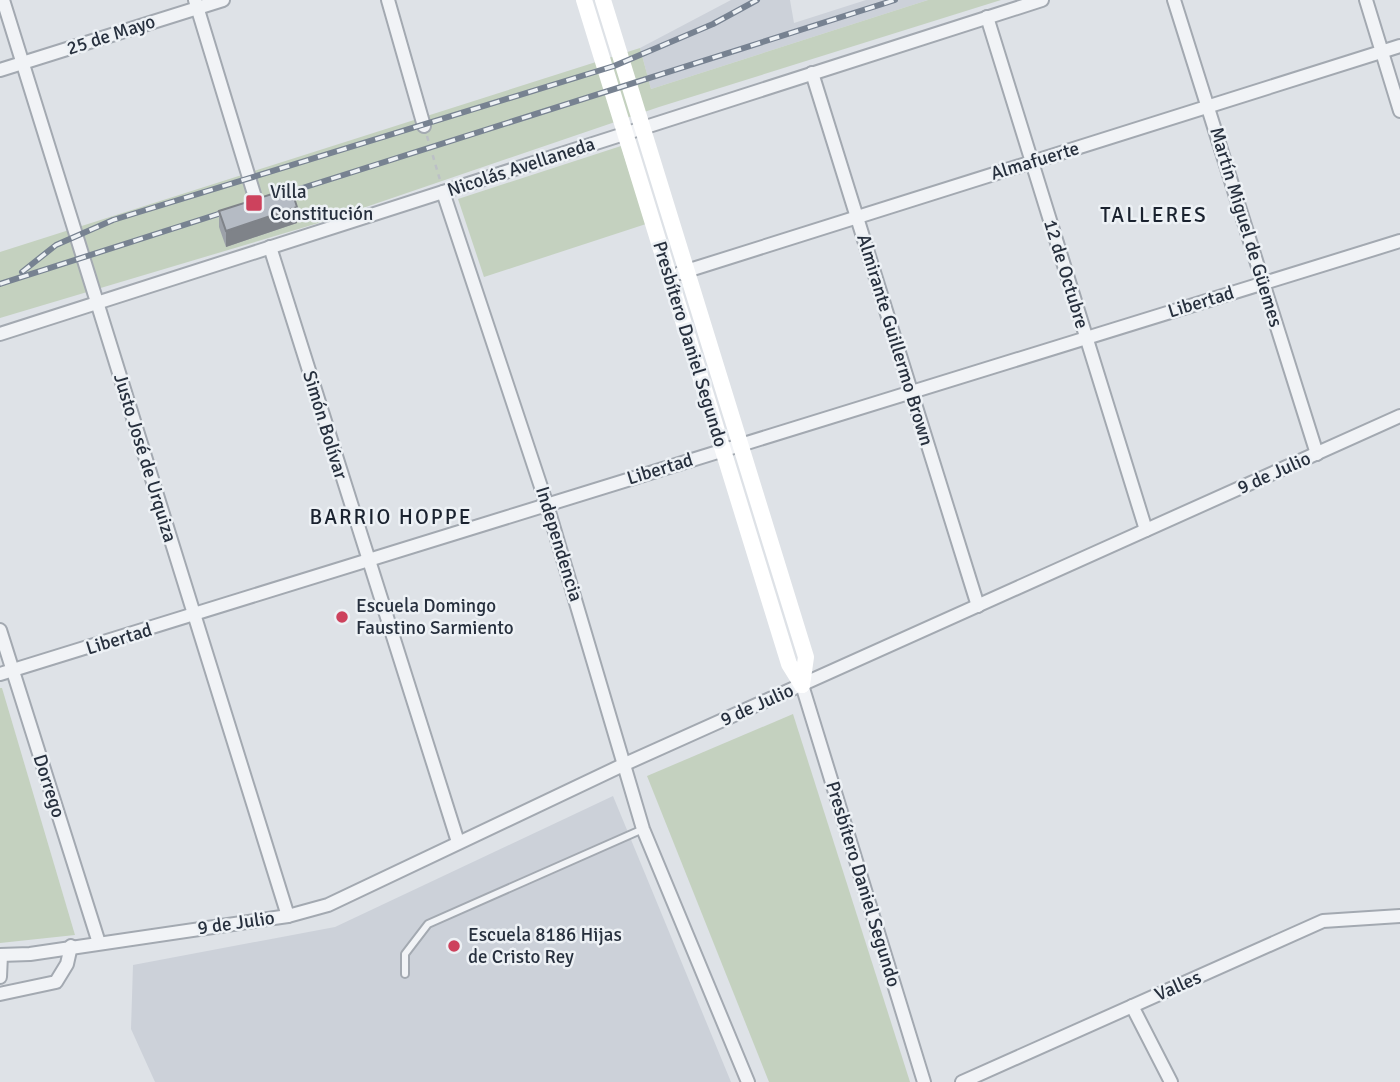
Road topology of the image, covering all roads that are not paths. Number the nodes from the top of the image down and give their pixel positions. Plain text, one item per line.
1 (4, 0) edge
2 (223, 0) edge
3 (388, 0) edge
4 (584, 0) edge
5 (603, 0) edge
6 (1042, 0) edge
7 (1174, 0) edge
8 (1366, 0) edge
9 (196, 4) edge
10 (987, 18) junction
11 (1400, 46) edge
12 (1382, 52) junction
13 (23, 63) junction
14 (0, 70) edge
15 (812, 74) junction
16 (1208, 106) junction
17 (1400, 110) edge
18 (424, 126) road end
19 (642, 128) junction
20 (625, 133) junction
21 (1031, 163) junction
22 (443, 192) junction
23 (254, 194) dead end
24 (856, 216) junction
25 (1400, 242) edge
26 (270, 247) junction
27 (686, 270) junction
28 (669, 276) junction
29 (1264, 284) junction
30 (96, 303) junction
31 (0, 334) edge
32 (1086, 337) junction
33 (912, 392) junction
34 (1400, 416) edge
35 (740, 444) junction
36 (723, 450) junction
37 (1317, 454) junction
38 (547, 505) junction
39 (1146, 530) junction
40 (367, 560) junction
41 (978, 606) junction
42 (194, 615) junction
43 (0, 630) edge
44 (6, 672) edge
45 (802, 685) junction
46 (625, 764) junction
47 (643, 829) junction
48 (458, 842) junction
49 (288, 916) junction
50 (1400, 916) edge
51 (99, 943) junction
52 (71, 946) junction
53 (0, 955) edge
54 (405, 974) dead end
55 (0, 977) edge
56 (0, 994) edge
57 (1132, 1006) junction
58 (748, 1082) edge
59 (924, 1082) edge
60 (962, 1082) edge
61 (1171, 1082) edge

1 - 13 street, Justo José de Urquiza
2 - 9 street, 25 de Mayo
3 - 18 street
4 - 20 main road, Presbítero Daniel Segundo
5 - 19 main road, Presbítero Daniel Segundo
6 - 10 street, Nicolás Avellaneda
7 - 16 street, Martín Miguel de Güemes
8 - 12 street
9 - 13 street, 25 de Mayo
9 - 23 street
10 - 15 street, Nicolás Avellaneda
10 - 21 street, 12 de Octubre
11 - 12 street, Almafuerte
12 - 16 street, Almafuerte
12 - 17 street
13 - 14 street, 25 de Mayo
13 - 30 street, Justo José de Urquiza
15 - 19 street, Nicolás Avellaneda
15 - 24 street, Almirante Guillermo Brown
16 - 21 street, Almafuerte
16 - 29 street, Martín Miguel de Güemes
19 - 20 street, Nicolás Avellaneda
19 - 27 main road, Presbítero Daniel Segundo
20 - 22 street, Nicolás Avellaneda
20 - 28 main road, Presbítero Daniel Segundo
21 - 24 street, Almafuerte
21 - 32 street, 12 de Octubre
22 - 26 street, Nicolás Avellaneda
22 - 38 street, Independencia
24 - 27 street, Almafuerte
24 - 33 street, Almirante Guillermo Brown
25 - 29 street, Libertad
26 - 30 street, Nicolás Avellaneda
26 - 40 street, Simón Bolívar
27 - 28 street, Almafuerte
27 - 35 main road, Presbítero Daniel Segundo
28 - 36 main road, Presbítero Daniel Segundo
29 - 32 street, Libertad
29 - 37 street, Martín Miguel de Güemes
30 - 31 street, Nicolás Avellaneda
30 - 42 street, Justo José de Urquiza
32 - 33 street, Libertad
32 - 39 street, 12 de Octubre
33 - 35 street, Libertad
33 - 41 street, Almirante Guillermo Brown
34 - 37 street, 9 de Julio
35 - 36 street, Libertad
35 - 45 main road, Presbítero Daniel Segundo
36 - 38 street, Libertad
36 - 45 main road, Presbítero Daniel Segundo
37 - 39 street, 9 de Julio
38 - 40 street, Libertad
38 - 46 street, Independencia
39 - 41 street, 9 de Julio
40 - 42 street, Libertad
40 - 48 street, Simón Bolívar
41 - 45 street, 9 de Julio
42 - 44 street, Libertad
42 - 49 street, Justo José de Urquiza
43 - 44 street, Dorrego
44 - 51 street, Dorrego
45 - 46 street, 9 de Julio
45 - 59 street, Presbítero Daniel Segundo
46 - 47 street, Independencia
46 - 48 street, 9 de Julio
47 - 54 lane
47 - 58 street, Independencia
48 - 49 street, 9 de Julio
49 - 51 street, 9 de Julio
50 - 57 street, Valles
51 - 52 street, 9 de Julio
52 - 53 street, 9 de Julio
52 - 56 street
53 - 55 street
57 - 60 street, Valles
57 - 61 street

